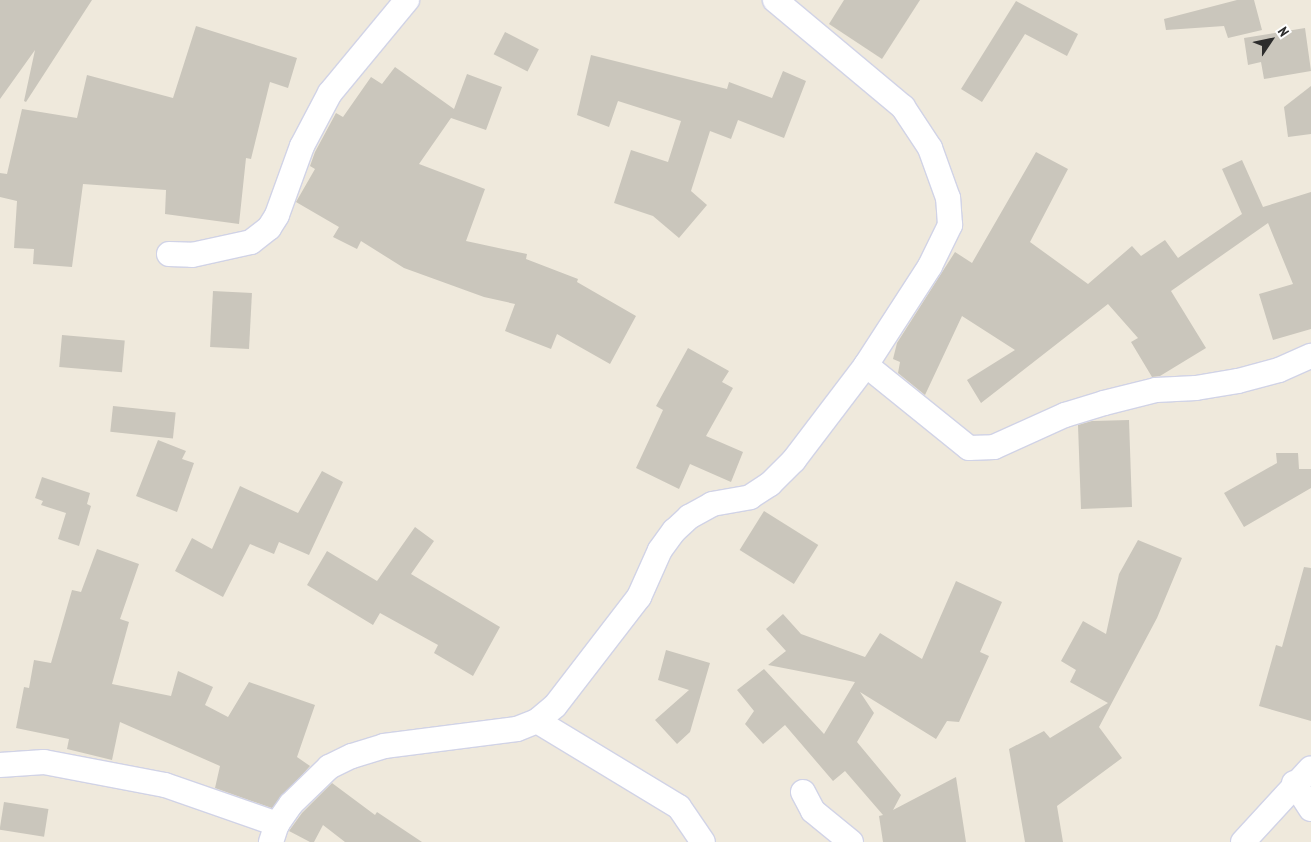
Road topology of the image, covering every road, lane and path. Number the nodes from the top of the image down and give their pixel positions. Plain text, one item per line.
1 (407, 0) edge
2 (775, 0) edge
3 (169, 254) dead end
4 (1311, 356) edge
5 (866, 365) junction
6 (537, 721) junction
7 (0, 765) edge
8 (1303, 775) edge
9 (803, 792) dead end
10 (1311, 809) edge
11 (274, 833) edge
12 (703, 842) edge
13 (851, 842) edge
14 (1243, 842) edge

1 - 3 street
2 - 5 street
4 - 5 street
5 - 6 street
6 - 11 street
6 - 12 street
7 - 11 street
8 - 10 street
8 - 14 street
9 - 13 street

